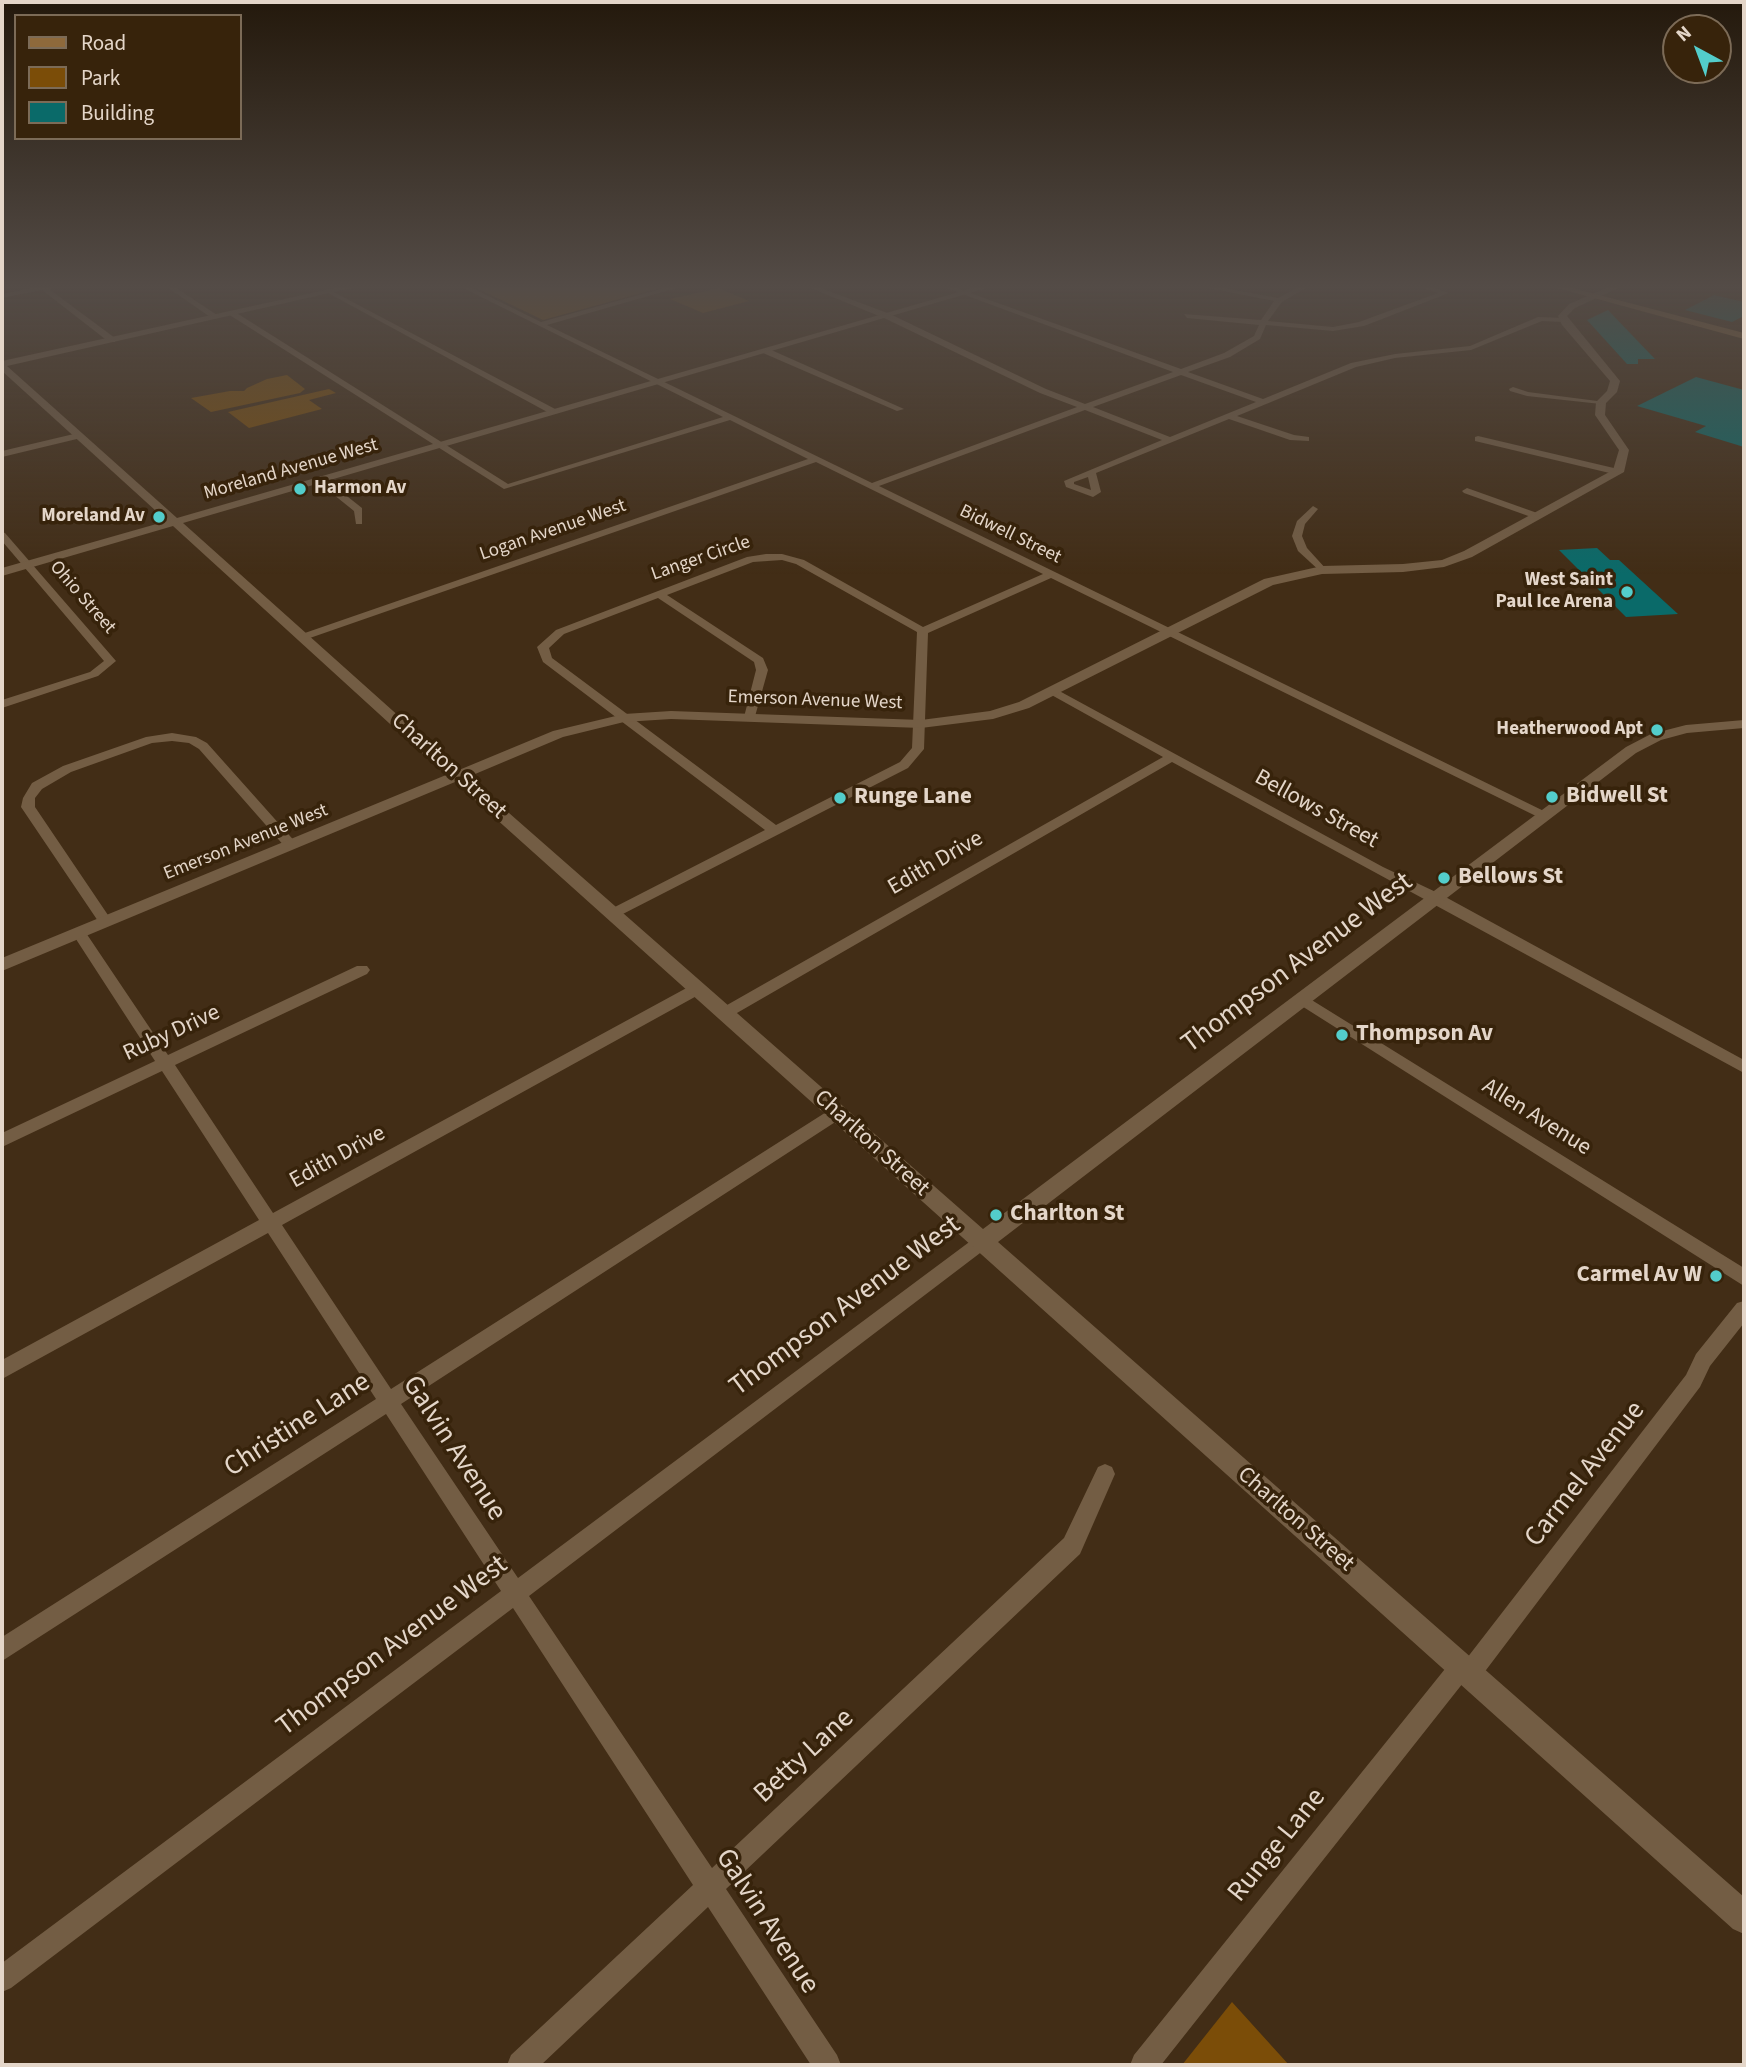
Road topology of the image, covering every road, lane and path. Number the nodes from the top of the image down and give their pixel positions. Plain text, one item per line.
1 (20, 381) edge
2 (338, 381) edge
3 (497, 381) edge
4 (836, 381) edge
5 (1023, 381) edge
6 (1156, 381) edge
7 (1204, 381) edge
8 (1314, 381) edge
9 (1615, 381) edge
10 (659, 382) joint
11 (1514, 389) dead end
12 (1263, 402) junction
13 (1601, 402) junction
14 (1085, 407) junction
15 (900, 409) dead end
16 (554, 412) junction
17 (1229, 416) junction
18 (731, 417) junction
19 (78, 436) junction
20 (1306, 439) dead end
21 (1478, 439) dead end
22 (1170, 440) junction
23 (439, 446) junction
24 (2, 454) edge
25 (816, 459) junction
26 (1091, 472) dead end
27 (1618, 472) junction
28 (321, 480) junction
29 (871, 486) junction
30 (1467, 491) dead end
31 (1313, 509) dead end
32 (1537, 516) junction
33 (175, 522) junction
34 (359, 522) dead end
35 (2, 535) edge
36 (28, 564) junction
37 (1322, 569) junction
38 (2, 572) edge
39 (1051, 574) junction
40 (658, 594) junction
41 (923, 631) junction
42 (1169, 632) junction
43 (303, 637) junction
44 (1052, 691) junction
45 (2, 705) edge
46 (624, 718) junction
47 (750, 718) junction
48 (921, 724) junction
49 (1744, 724) edge
50 (1172, 757) junction
51 (457, 776) junction
52 (1545, 815) junction
53 (776, 832) junction
54 (291, 845) junction
55 (1435, 897) junction
56 (612, 914) junction
57 (105, 921) junction
58 (79, 933) junction
59 (2, 965) edge
60 (362, 970) dead end
61 (697, 989) junction
62 (1303, 999) junction
63 (724, 1013) junction
64 (165, 1063) junction
65 (1744, 1067) edge
66 (837, 1113) junction
67 (2, 1140) edge
68 (270, 1222) junction
69 (982, 1242) junction
70 (1744, 1278) edge
71 (1744, 1309) edge
72 (2, 1370) edge
73 (388, 1401) junction
74 (1105, 1474) dead end
75 (515, 1593) junction
76 (2, 1650) edge
77 (1465, 1670) junction
78 (710, 1887) junction
79 (1744, 1918) edge
80 (2, 1979) edge
81 (521, 2065) edge
82 (827, 2065) edge
83 (1144, 2065) edge

1 - 19 street, Charlton Street
2 - 23 street
3 - 16 street
4 - 15 street
5 - 14 street
6 - 14 street
7 - 12 street
8 - 12 street
9 - 13 street
10 - 16 street, Moreland Avenue West
10 - 18 street, Bidwell Street
11 - 13 street
12 - 17 street
13 - 27 street
14 - 22 street
14 - 29 street
16 - 23 street, Moreland Avenue West
17 - 20 street
17 - 22 street
18 - 23 street
18 - 25 street, Bidwell Street
19 - 24 street
19 - 33 street, Charlton Street
21 - 27 street
22 - 26 street
23 - 28 street, Moreland Avenue West
25 - 29 street, Bidwell Street
25 - 43 street, Logan Avenue West
27 - 32 street, Emerson Avenue West
28 - 33 street, Moreland Avenue West
28 - 34 street
29 - 39 street, Bidwell Street
30 - 32 street
31 - 37 street
32 - 37 street, Emerson Avenue West
33 - 36 street, Moreland Avenue West
33 - 43 street, Charlton Street
35 - 36 street, Ohio Street
36 - 38 street, Moreland Avenue West
36 - 45 street, Ohio Street
37 - 42 street, Emerson Avenue West
39 - 41 street
39 - 42 street, Bidwell Street
40 - 41 street, Langer Circle
40 - 46 street, Langer Circle
40 - 47 street
41 - 48 street
42 - 44 street, Emerson Avenue West
42 - 52 street, Bidwell Street
43 - 51 street, Charlton Street
44 - 48 street, Emerson Avenue West
44 - 50 street, Bellows Street
46 - 47 street, Emerson Avenue West
46 - 51 street, Emerson Avenue West
46 - 53 street, Langer Circle
47 - 48 street, Emerson Avenue West
48 - 53 street
49 - 52 street, Thompson Avenue West
50 - 55 street, Bellows Street
50 - 63 street, Edith Drive
51 - 54 street, Emerson Avenue West
51 - 56 street, Charlton Street
52 - 55 street, Thompson Avenue West
53 - 56 street
54 - 57 street, Emerson Avenue West
54 - 57 street
55 - 62 street, Thompson Avenue West
55 - 65 street, Bellows Street
56 - 61 street, Charlton Street
57 - 58 street, Emerson Avenue West
58 - 59 street, Emerson Avenue West
58 - 64 street, Galvin Avenue
60 - 64 street, Ruby Drive
61 - 63 street, Charlton Street
61 - 68 street, Edith Drive
62 - 69 street, Thompson Avenue West
62 - 70 street, Allen Avenue
63 - 66 street, Charlton Street
64 - 67 street, Ruby Drive
64 - 68 street, Galvin Avenue
66 - 69 street, Charlton Street
66 - 73 street, Christine Lane
68 - 72 street, Edith Drive
68 - 73 street, Galvin Avenue
69 - 75 street, Thompson Avenue West
69 - 77 street, Charlton Street
71 - 77 street, Carmel Avenue
73 - 75 street, Galvin Avenue
73 - 76 street, Christine Lane
74 - 78 street, Betty Lane
75 - 78 street, Galvin Avenue
75 - 80 street, Thompson Avenue West
77 - 79 street, Charlton Street
77 - 83 street, Runge Lane
78 - 81 street, Betty Lane
78 - 82 street, Galvin Avenue

